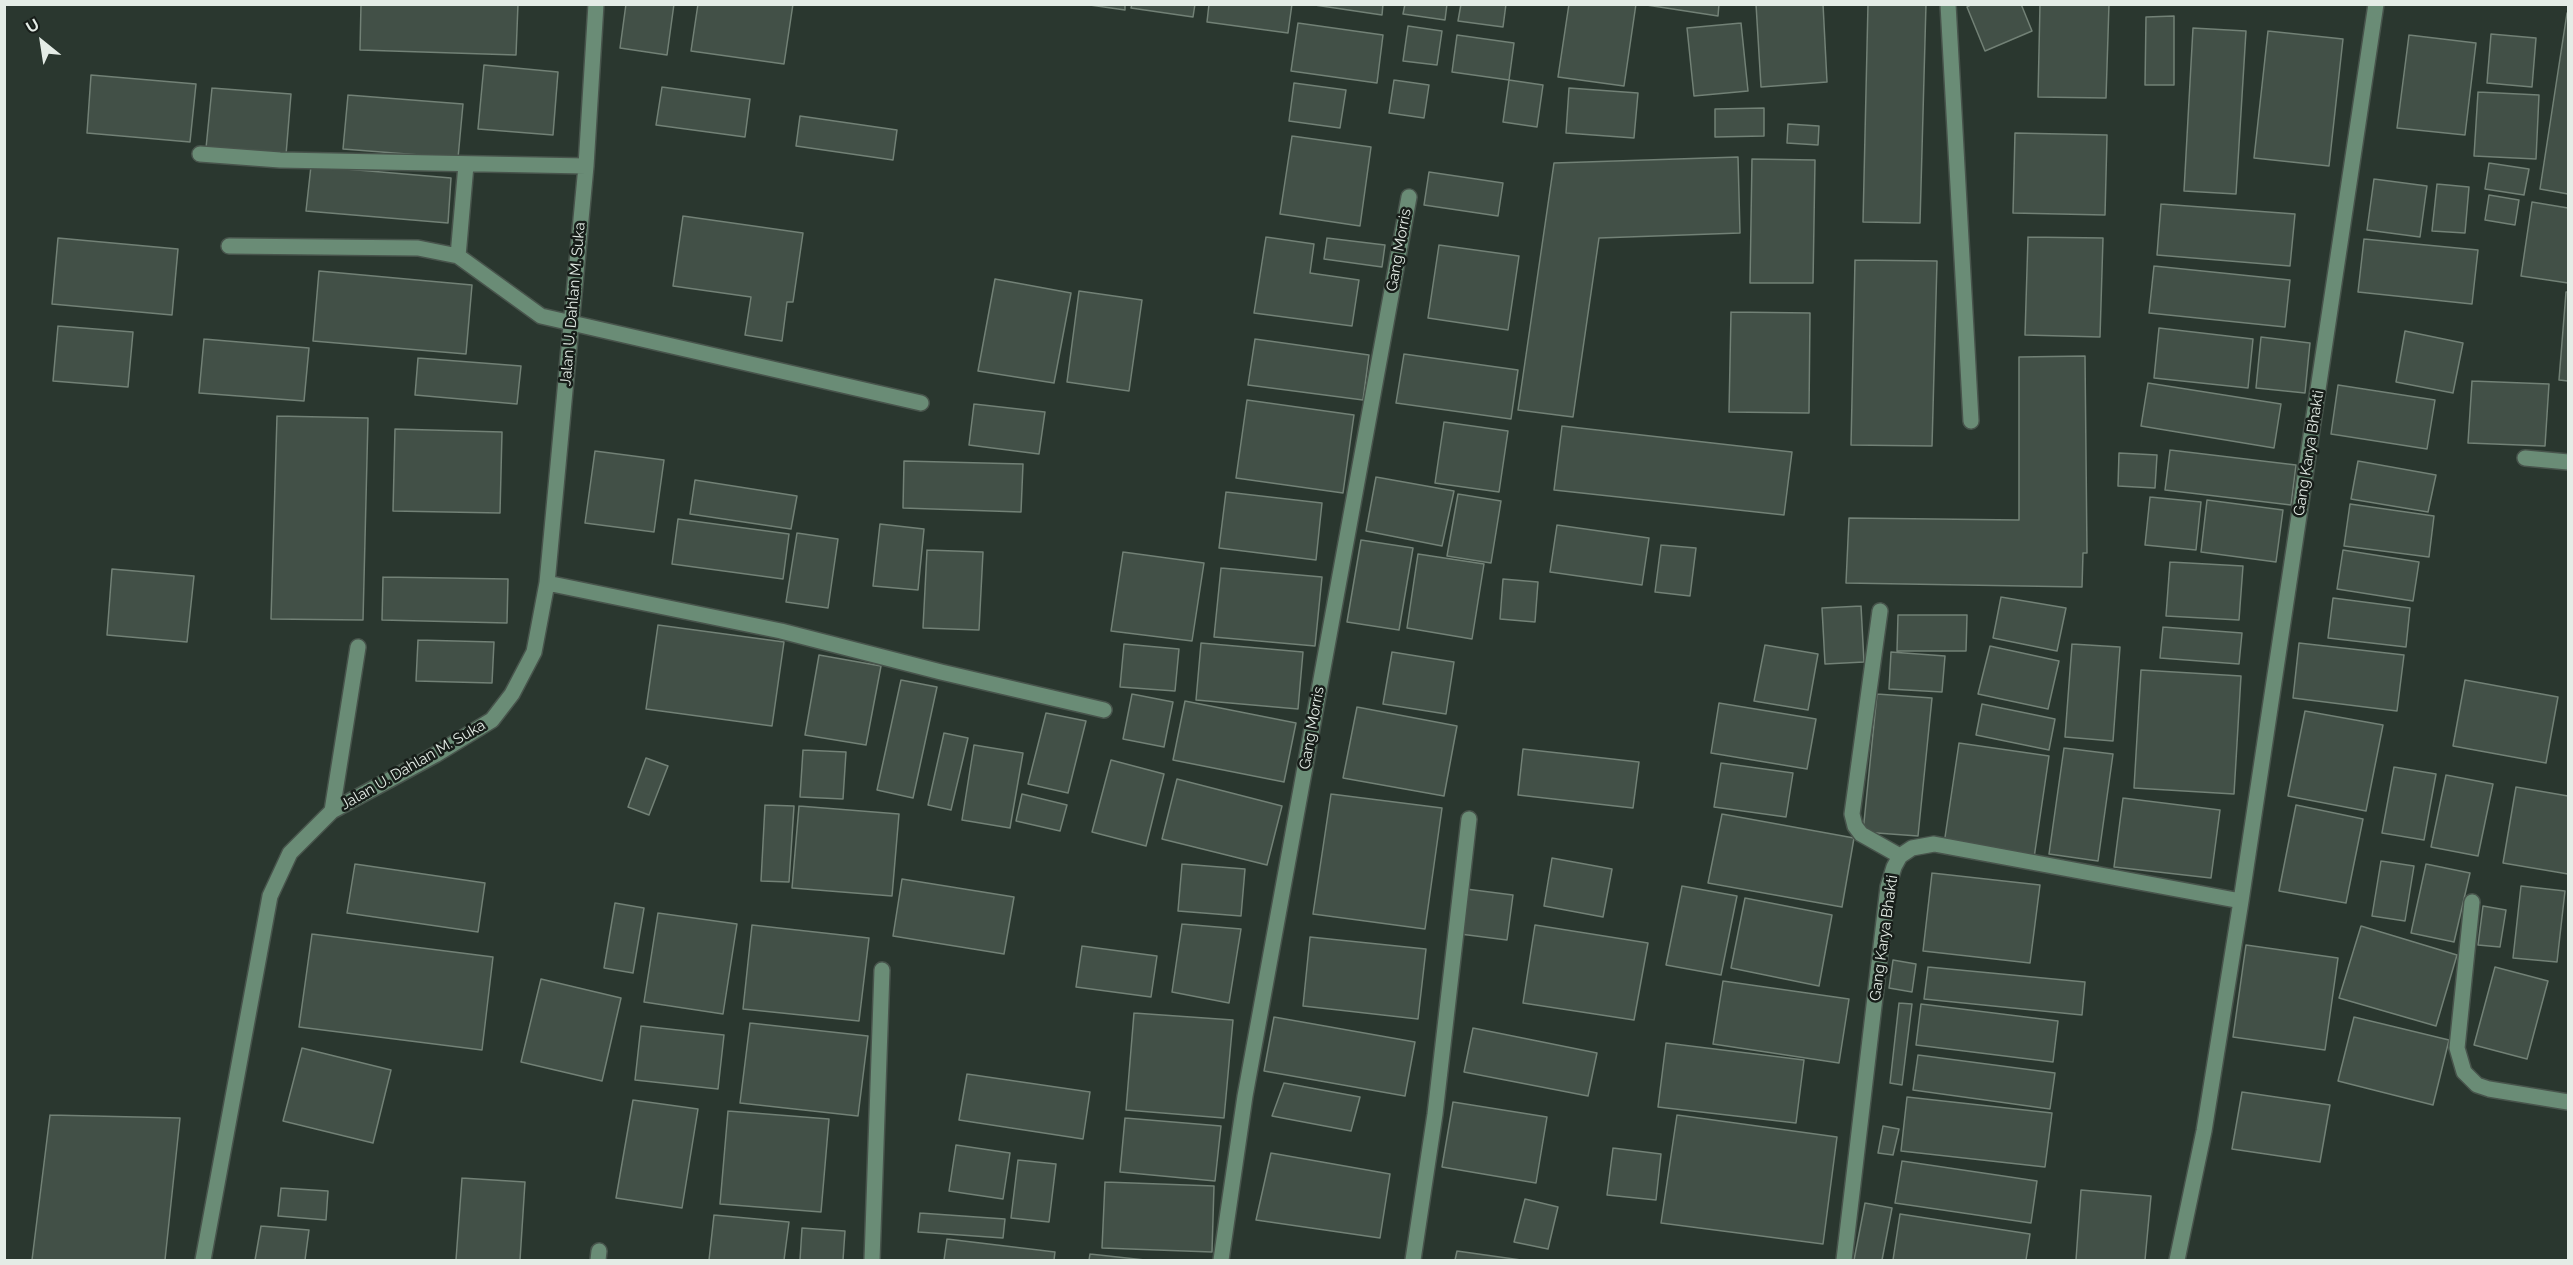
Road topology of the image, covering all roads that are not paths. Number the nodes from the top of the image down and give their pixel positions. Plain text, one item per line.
1 (596, 4) edge
2 (1948, 4) edge
3 (2376, 4) edge
4 (200, 154) dead end
5 (466, 165) junction
6 (586, 166) junction
7 (1409, 197) dead end
8 (229, 246) dead end
9 (458, 256) junction
10 (571, 324) junction
11 (921, 403) dead end
12 (1971, 421) dead end
13 (2525, 458) dead end
14 (2568, 462) edge
15 (547, 583) junction
16 (1880, 611) dead end
17 (358, 647) dead end
18 (1104, 710) dead end
19 (332, 811) junction
20 (1469, 819) dead end
21 (1900, 856) junction
22 (2241, 901) junction
23 (2472, 902) dead end
24 (882, 970) dead end
25 (2568, 1102) edge
26 (203, 1260) edge
27 (872, 1260) edge
28 (1221, 1260) edge
29 (1413, 1260) edge
30 (1844, 1260) edge
31 (2177, 1260) edge

1 - 6 street, Jalan U. Dahlan M. Suka
2 - 12 street
3 - 22 street, Gang Karya Bhakti
4 - 5 street
5 - 6 street
5 - 9 street
6 - 10 street, Jalan U. Dahlan M. Suka
7 - 28 street, Gang Morris
8 - 9 street
9 - 10 street
10 - 11 street
10 - 15 street, Jalan U. Dahlan M. Suka
13 - 14 street
15 - 18 street
15 - 19 street, Jalan U. Dahlan M. Suka
16 - 21 street
17 - 19 street
19 - 26 street, Jalan U. Dahlan M. Suka
20 - 29 street
21 - 22 street, Gang Karya Bhakti
21 - 30 street, Gang Karya Bhakti
22 - 31 street, Gang Karya Bhakti
23 - 25 street
24 - 27 street

